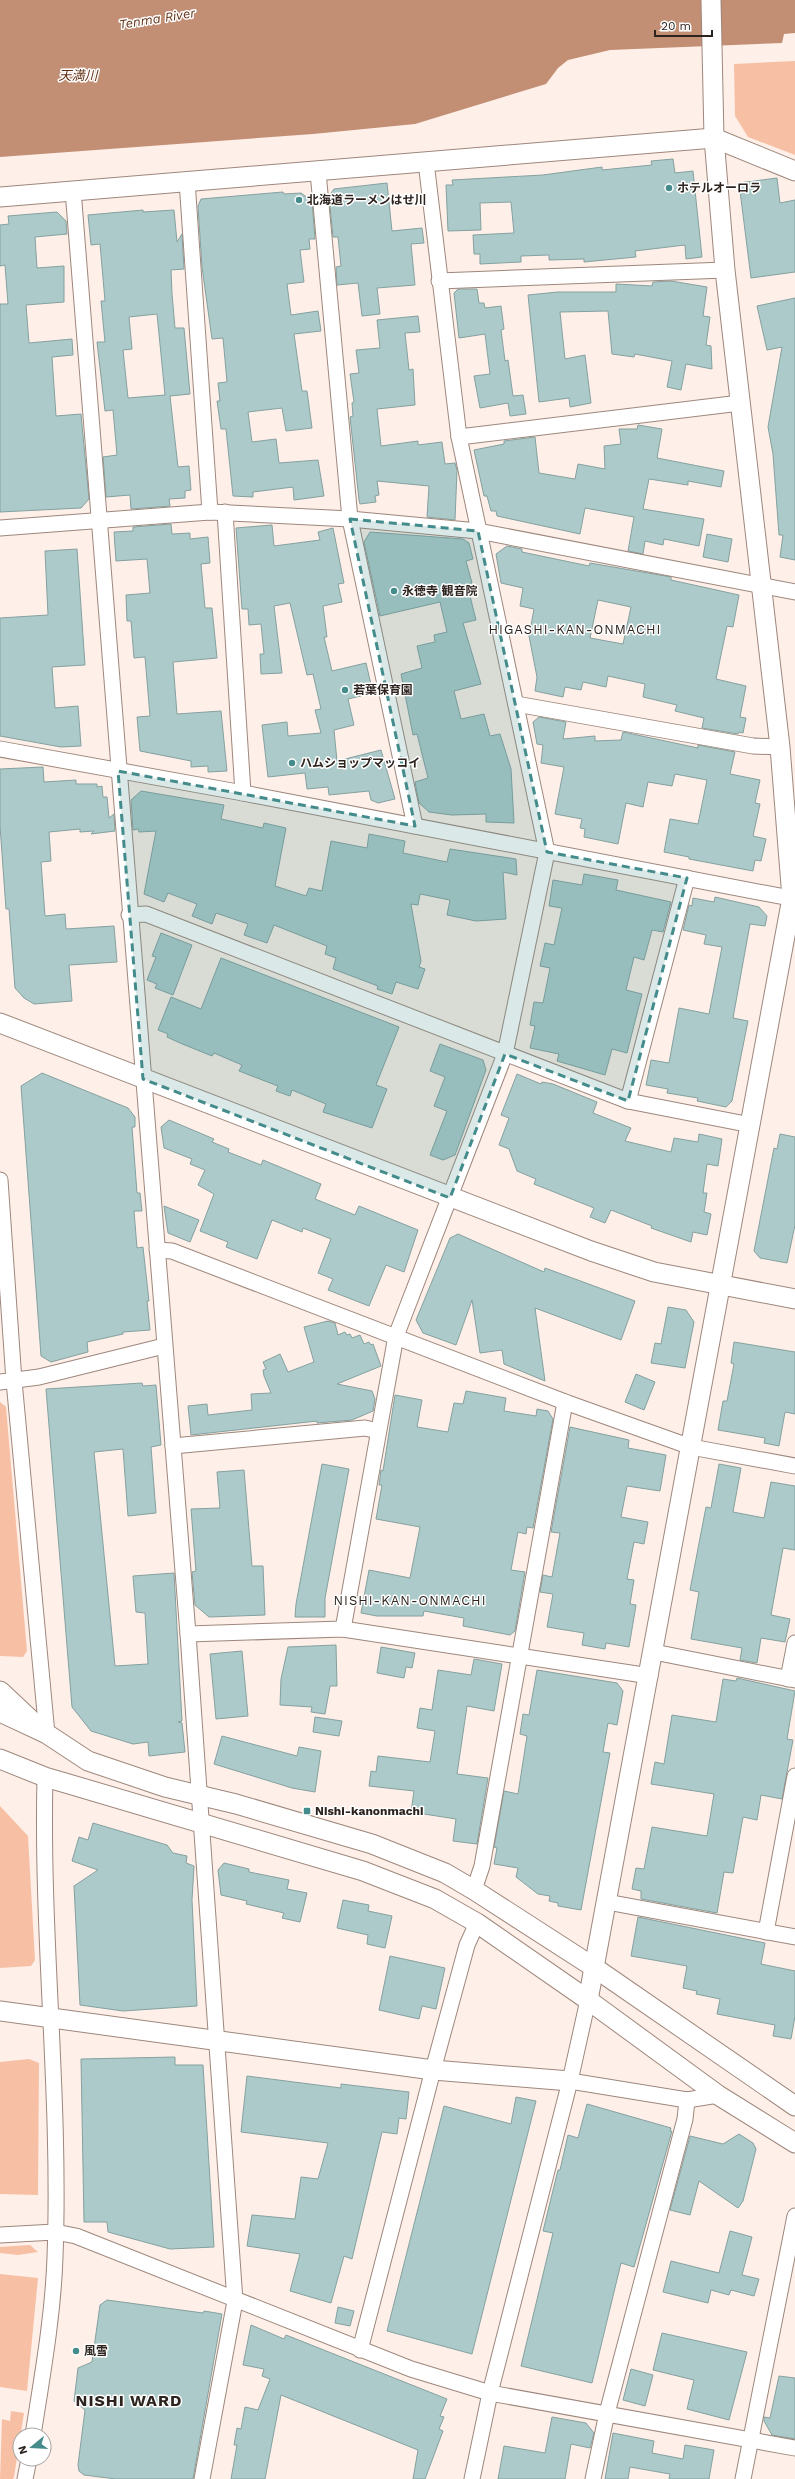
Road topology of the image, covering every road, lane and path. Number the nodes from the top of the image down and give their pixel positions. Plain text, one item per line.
1 (712, 0) edge
2 (714, 138) junction
3 (426, 162) junction
4 (795, 171) edge
5 (318, 172) junction
6 (187, 181) junction
7 (73, 190) junction
8 (0, 197) edge
9 (725, 270) junction
10 (439, 280) junction
11 (740, 403) junction
12 (459, 437) junction
13 (217, 512) junction
14 (350, 519) junction
15 (98, 521) junction
16 (0, 528) edge
17 (478, 531) junction
18 (762, 587) junction
19 (795, 592) edge
20 (516, 704) junction
21 (780, 747) junction
22 (0, 749) edge
23 (118, 770) junction
24 (243, 793) junction
25 (415, 826) junction
26 (548, 852) junction
27 (687, 878) junction
28 (793, 898) edge
29 (129, 914) junction
30 (0, 1023) edge
31 (505, 1054) junction
32 (143, 1079) junction
33 (628, 1101) junction
34 (751, 1125) junction
35 (0, 1180) edge
36 (450, 1198) junction
37 (156, 1250) junction
38 (722, 1285) junction
39 (795, 1299) edge
40 (396, 1336) junction
41 (164, 1346) junction
42 (7, 1382) edge
43 (565, 1402) junction
44 (378, 1431) junction
45 (173, 1446) junction
46 (691, 1447) junction
47 (795, 1466) edge
48 (343, 1629) junction
49 (188, 1634) junction
50 (795, 1643) edge
51 (654, 1652) junction
52 (521, 1657) junction
53 (650, 1676) junction
54 (792, 1680) edge
55 (0, 1691) edge
56 (0, 1712) edge
57 (47, 1734) junction
58 (0, 1759) edge
59 (795, 1776) edge
60 (45, 1777) junction
61 (200, 1796) junction
62 (200, 1822) junction
63 (474, 1890) junction
64 (607, 1902) junction
65 (477, 1923) junction
66 (766, 1932) junction
67 (795, 1937) edge
68 (595, 1968) junction
69 (588, 2000) junction
70 (0, 2011) edge
71 (52, 2019) junction
72 (217, 2042) junction
73 (433, 2070) junction
74 (570, 2081) junction
75 (718, 2095) junction
76 (687, 2100) junction
77 (795, 2106) edge
78 (795, 2143) edge
79 (795, 2216) edge
80 (56, 2232) junction
81 (0, 2235) edge
82 (234, 2301) junction
83 (360, 2350) junction
84 (490, 2392) junction
85 (607, 2413) junction
86 (34, 2427) edge
87 (749, 2440) junction
88 (795, 2448) edge
89 (27, 2467) edge
90 (25, 2479) edge
91 (202, 2479) edge
92 (472, 2479) edge
93 (593, 2479) edge
94 (742, 2479) edge

1 - 2 street
2 - 3 street
2 - 4 street
2 - 9 street
3 - 5 street
3 - 10 street
5 - 6 street
5 - 14 street
6 - 7 street
6 - 13 street
7 - 8 street
7 - 15 street
9 - 10 street
9 - 11 street
10 - 12 street
11 - 12 street
11 - 18 street
12 - 17 street
13 - 14 street
13 - 15 street
13 - 24 street
14 - 17 street
14 - 25 street
15 - 16 street
15 - 23 street
17 - 18 street
17 - 20 street
18 - 19 street
18 - 21 street
20 - 21 street
20 - 26 street
21 - 28 street
22 - 23 street
23 - 24 street
23 - 29 street
24 - 25 street
25 - 26 street
26 - 27 street
26 - 31 street
27 - 28 street
27 - 33 street
28 - 34 street
29 - 31 street
29 - 32 street
30 - 32 street
31 - 33 street
31 - 36 street
32 - 36 street
32 - 37 street
33 - 34 street
34 - 38 street
35 - 42 street
36 - 38 street
36 - 40 street
37 - 40 street
37 - 41 street
38 - 39 street
38 - 46 street
40 - 43 street
40 - 44 street
41 - 42 street
41 - 45 street
42 - 57 street
43 - 46 street
43 - 52 street
44 - 45 street
44 - 48 street
45 - 49 street
46 - 47 street
46 - 51 street
48 - 49 street
48 - 52 street
49 - 61 street
50 - 54 street
51 - 53 street
51 - 54 street
52 - 53 street
52 - 63 street
53 - 64 street
55 - 57 street
56 - 57 street
57 - 61 street
58 - 60 street
59 - 66 street
60 - 62 street
60 - 71 street
61 - 62 street
61 - 63 street
62 - 65 street
62 - 72 street
63 - 68 street
64 - 66 street
64 - 68 street
65 - 69 street
65 - 73 street
66 - 67 street
68 - 69 street
68 - 77 street
69 - 74 street
69 - 75 street
70 - 71 street
71 - 72 street
71 - 80 street
72 - 73 street
72 - 82 street
73 - 74 street
73 - 83 street
74 - 76 street
74 - 84 street
75 - 76 street
75 - 78 street
76 - 85 street
79 - 87 street
80 - 81 street
80 - 82 street
80 - 86 street
82 - 83 street
82 - 91 street
83 - 84 street
84 - 85 street
84 - 92 street
85 - 87 street
85 - 93 street
87 - 88 street
87 - 94 street
89 - 90 street

